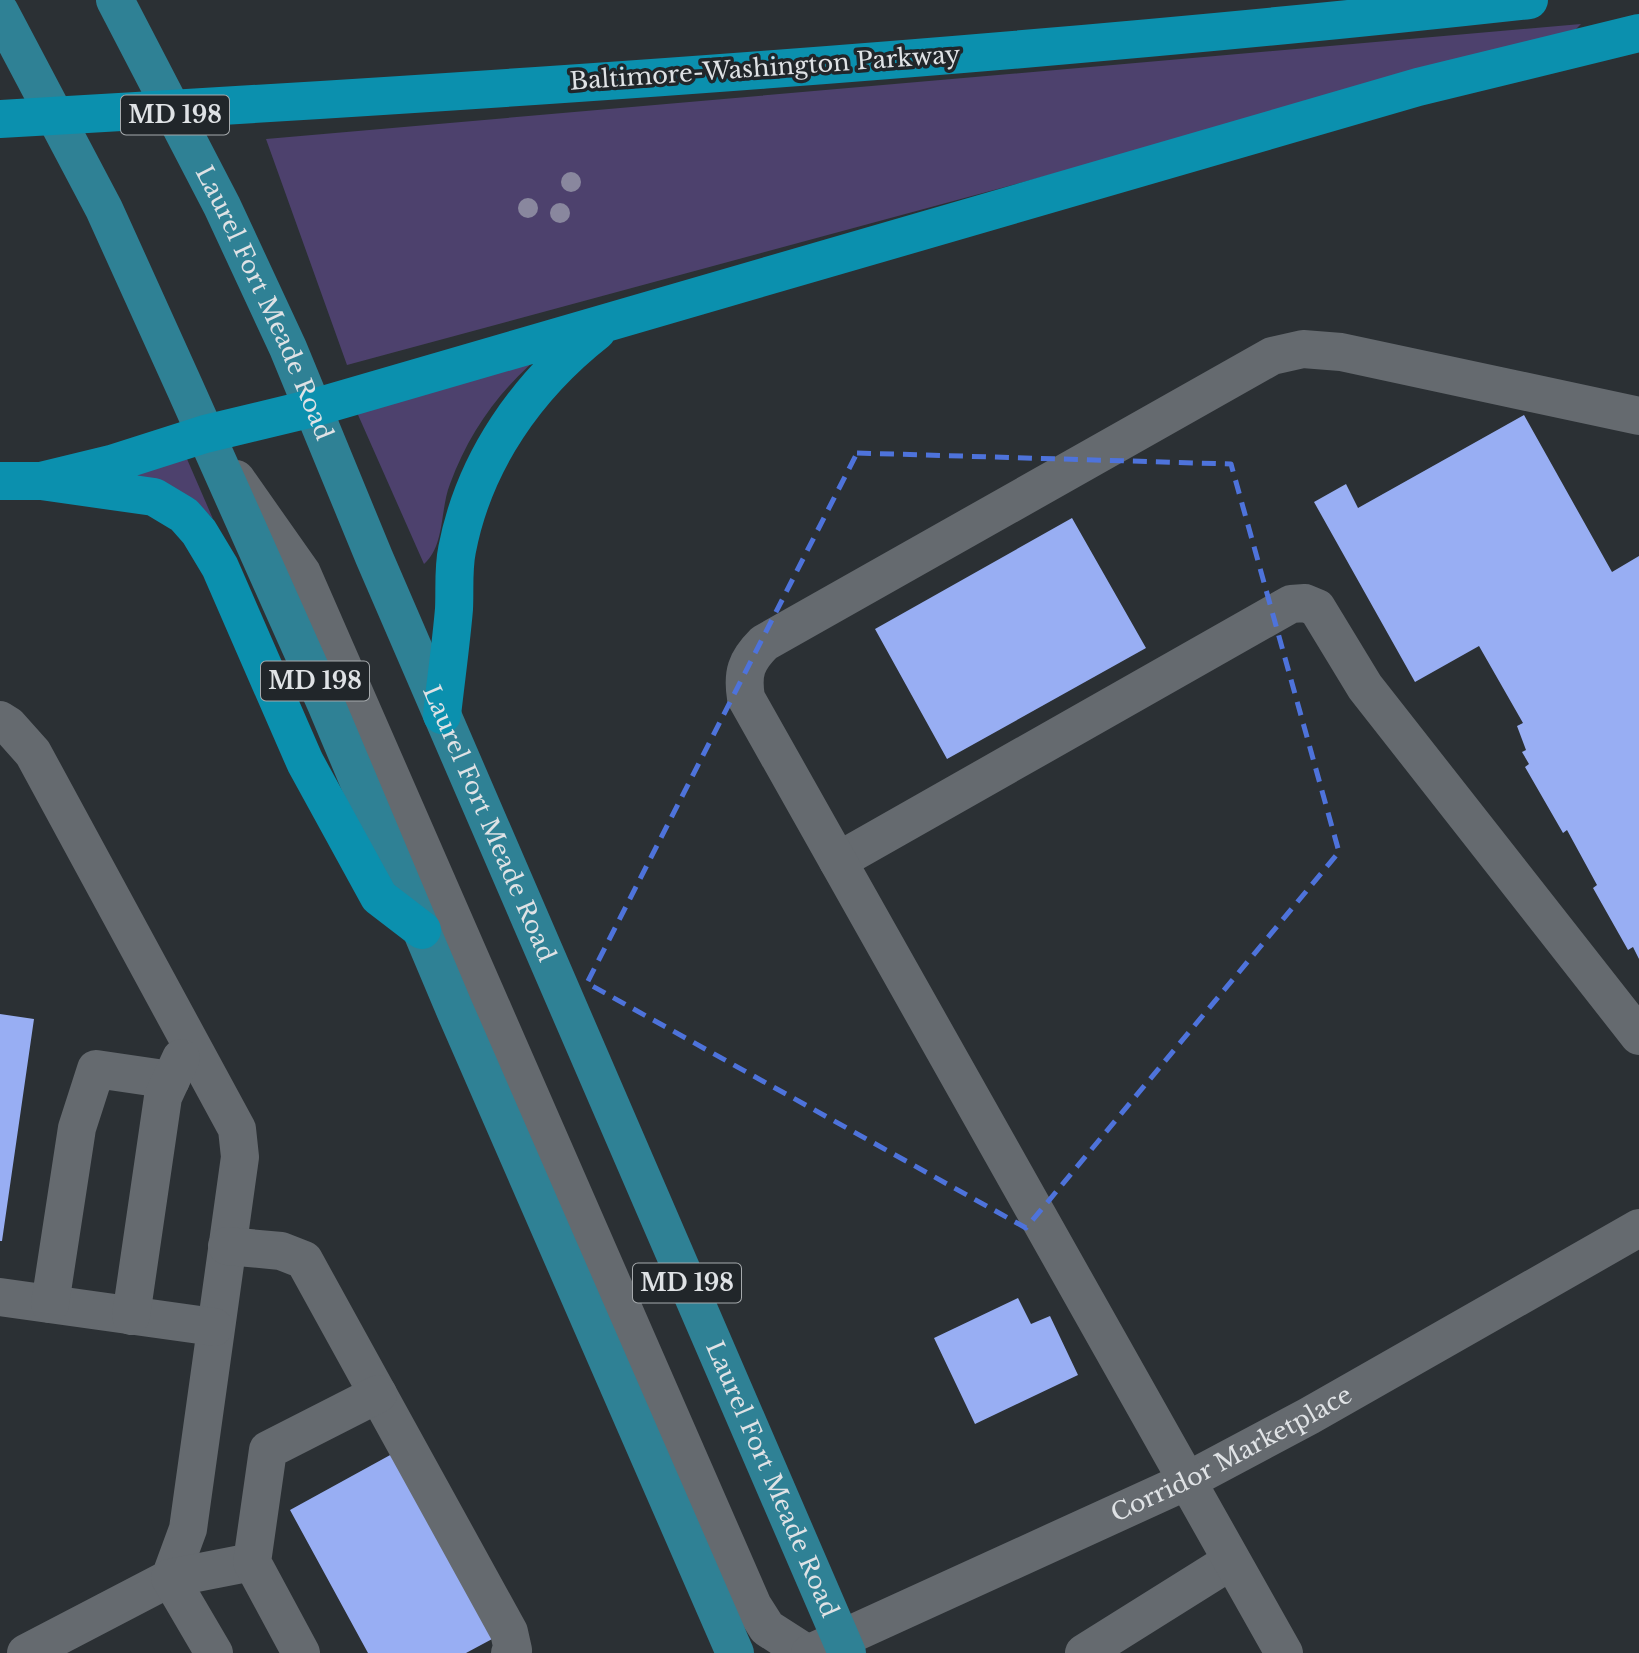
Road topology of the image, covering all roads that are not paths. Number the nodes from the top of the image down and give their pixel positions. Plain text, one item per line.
1 (1530, 0) edge
2 (122, 12) edge
3 (5, 21) edge
4 (1639, 33) edge
5 (0, 119) edge
6 (610, 321) junction
7 (313, 408) junction
8 (1639, 416) edge
9 (205, 434) junction
10 (0, 481) edge
11 (41, 481) junction
12 (442, 715) junction
13 (0, 720) edge
14 (838, 861) junction
15 (422, 930) junction
16 (1639, 1036) edge
17 (189, 1041) junction
18 (171, 1080) junction
19 (1639, 1228) edge
20 (226, 1246) junction
21 (0, 1297) edge
22 (50, 1304) junction
23 (131, 1316) junction
24 (214, 1327) junction
25 (378, 1394) junction
26 (1187, 1481) junction
27 (1231, 1560) junction
28 (252, 1562) junction
29 (170, 1578) junction
30 (501, 1648) edge
31 (826, 1649) edge
32 (26, 1653) edge
33 (214, 1653) edge
34 (301, 1653) edge
35 (736, 1653) edge
36 (1084, 1653) edge
37 (1284, 1653) edge

1 - 5 highway, Baltimore-Washington Parkway
2 - 7 main road, Laurel Fort Meade Road / MD 198
3 - 9 main road, MD 198
4 - 6 highway
6 - 7 highway
6 - 12 highway
7 - 9 highway
7 - 12 main road, Laurel Fort Meade Road / MD 198
8 - 14 street
9 - 11 highway
9 - 15 main road, MD 198
9 - 31 street
10 - 11 highway
11 - 15 highway
12 - 31 main road, Laurel Fort Meade Road / MD 198
13 - 17 street
14 - 16 street
14 - 26 street
15 - 35 main road, MD 198
17 - 18 street
17 - 20 street
18 - 22 street
18 - 23 street
19 - 26 street, Corridor Marketplace
20 - 24 street
20 - 25 street
21 - 22 street
22 - 23 street
23 - 24 street
24 - 29 street
25 - 28 street
25 - 30 street
26 - 27 street
26 - 31 street, Corridor Marketplace
27 - 36 street
27 - 37 street
28 - 29 street
28 - 34 street
29 - 32 street
29 - 33 street

